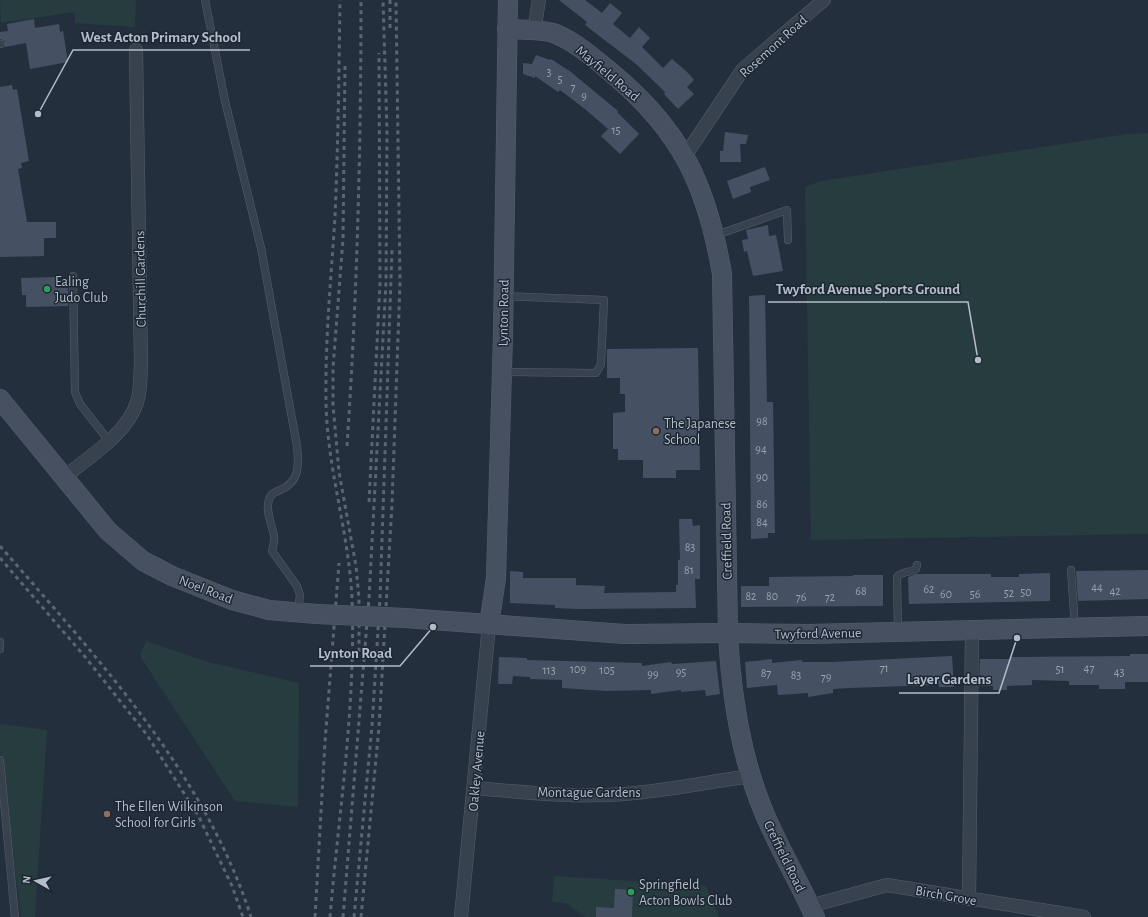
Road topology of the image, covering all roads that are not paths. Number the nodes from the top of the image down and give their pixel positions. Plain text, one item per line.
1 (206, 0) edge
2 (508, 0) edge
3 (538, 0) edge
4 (824, 0) edge
5 (507, 29) junction
6 (534, 31) junction
7 (136, 50) dead end
8 (685, 156) junction
9 (715, 234) junction
10 (788, 240) dead end
11 (73, 276) dead end
12 (503, 296) junction
13 (502, 372) junction
14 (0, 399) edge
15 (109, 441) junction
16 (64, 477) junction
17 (917, 565) dead end
18 (1071, 570) dead end
19 (298, 612) junction
20 (489, 625) junction
21 (1148, 626) edge
22 (1075, 628) junction
23 (972, 630) junction
24 (898, 632) junction
25 (728, 633) junction
26 (0, 642) edge
27 (0, 649) edge
28 (0, 760) edge
29 (750, 776) junction
30 (474, 788) junction
31 (969, 899) junction
32 (812, 912) edge
33 (15, 917) edge
34 (461, 917) edge
35 (1084, 917) edge

1 - 19 lane
2 - 5 street, Lynton Road
3 - 6 street
4 - 8 street, Rosemont Road
5 - 6 street, Mayfield Road
5 - 12 street, Lynton Road
6 - 8 street, Mayfield Road
7 - 15 street, Churchill Gardens
8 - 9 street, Creffield Road
9 - 10 lane
9 - 25 street, Creffield Road
11 - 15 lane
12 - 13 street, Lynton Road
12 - 13 lane
13 - 20 street, Lynton Road
14 - 16 street, Noel Road
15 - 16 street, Churchill Gardens
16 - 19 street, Noel Road
17 - 24 lane
18 - 22 lane
19 - 20 street, Noel Road, bridge
20 - 25 street, Twyford Avenue
20 - 30 street, Oakley Avenue
21 - 22 street, Twyford Avenue
22 - 23 street, Twyford Avenue
23 - 24 street, Twyford Avenue
23 - 31 street
24 - 25 street, Twyford Avenue
25 - 29 street, Creffield Road
26 - 27 lane
28 - 33 lane
29 - 30 street, Montague Gardens
29 - 32 street, Creffield Road
30 - 34 street, Oakley Avenue
31 - 32 street, Birch Grove
31 - 35 street, Birch Grove

